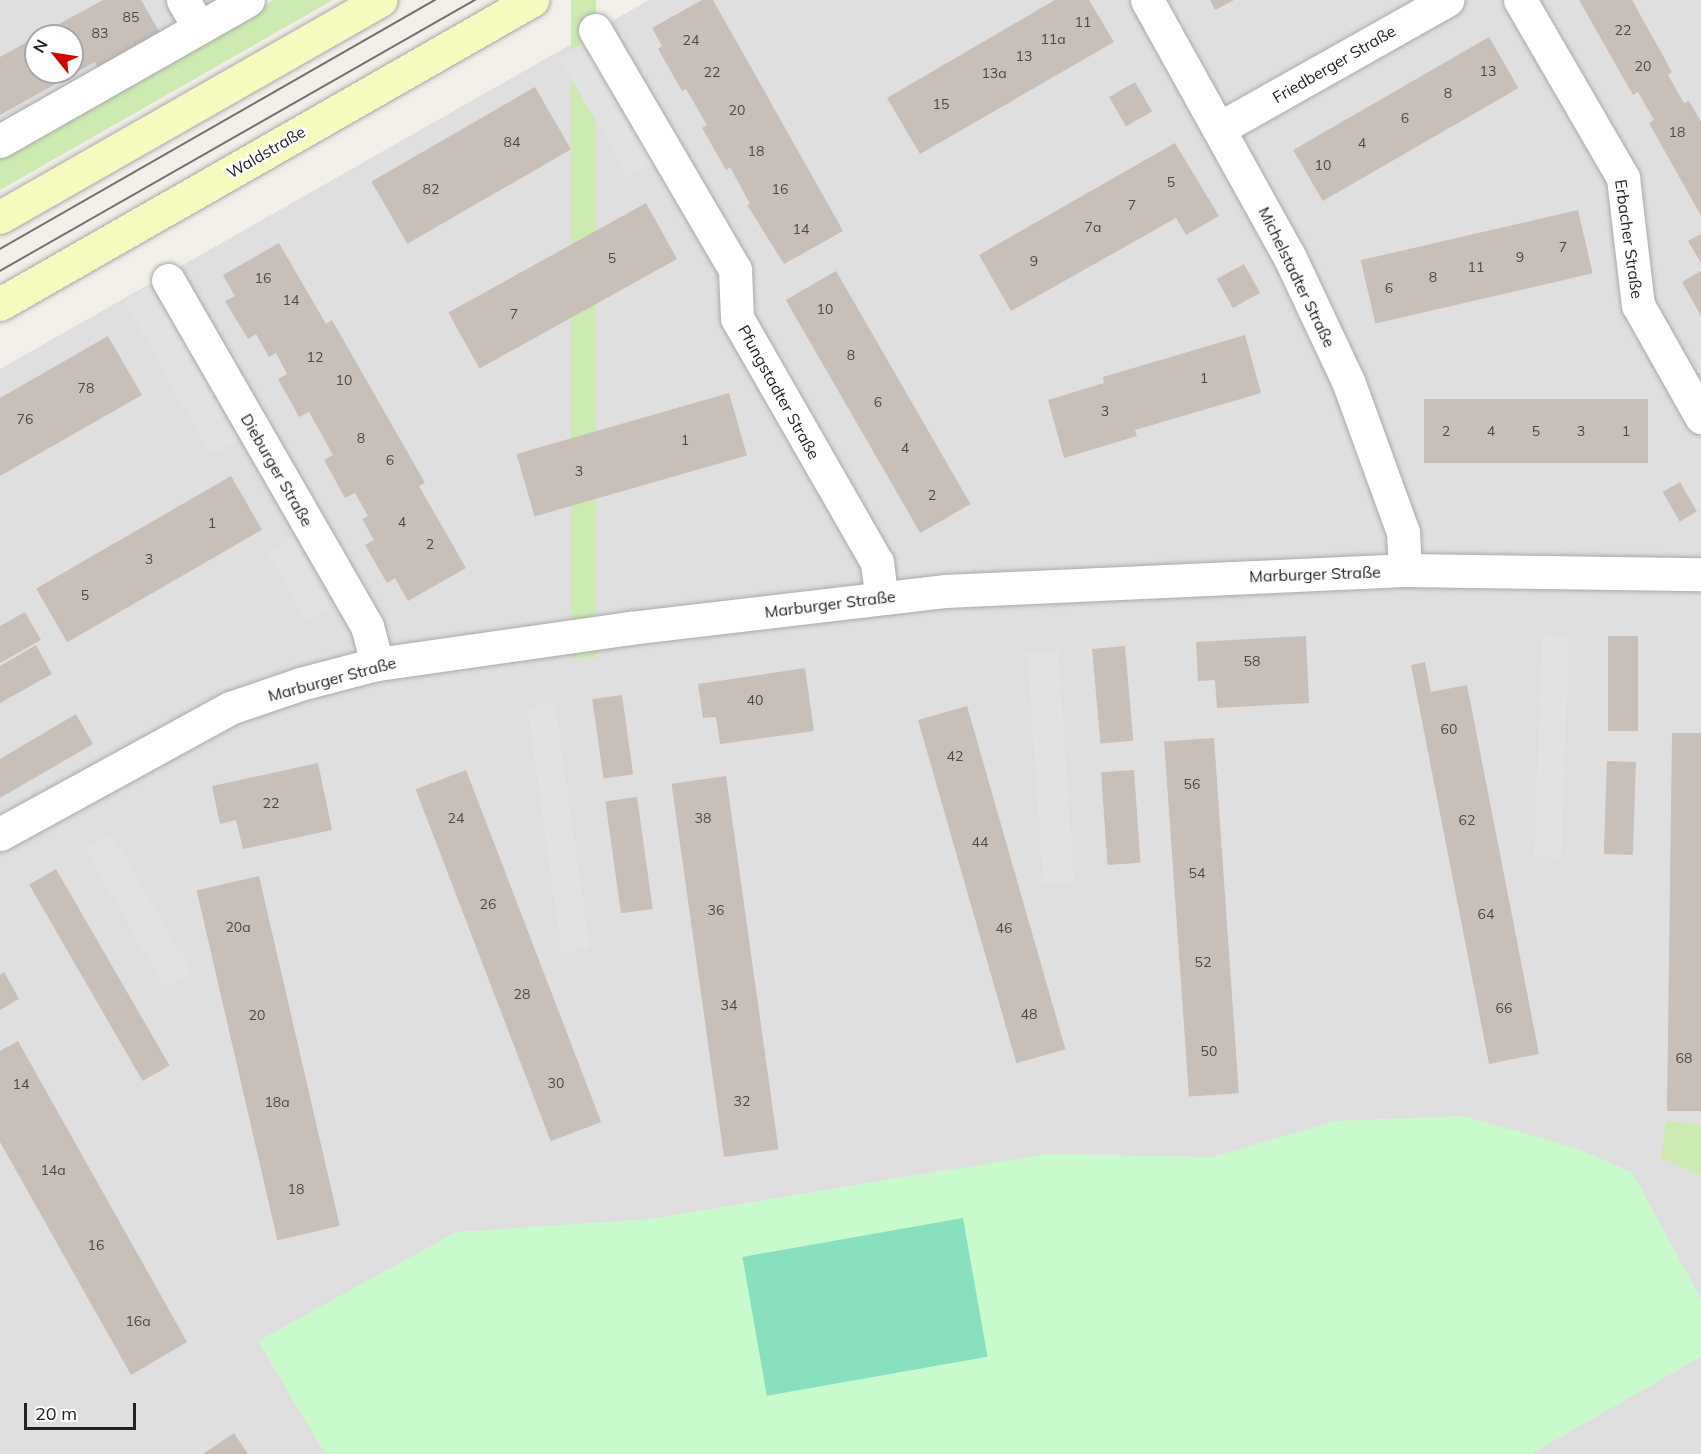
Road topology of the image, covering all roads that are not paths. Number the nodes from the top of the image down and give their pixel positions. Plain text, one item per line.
1 (183, 0) edge
2 (248, 0) edge
3 (380, 0) edge
4 (532, 0) edge
5 (1147, 0) edge
6 (1447, 0) edge
7 (1520, 0) edge
8 (199, 28) junction
9 (595, 30) dead end
10 (1220, 128) junction
11 (0, 141) edge
12 (0, 217) edge
13 (168, 280) dead end
14 (0, 304) edge
15 (1701, 417) edge
16 (1405, 570) junction
17 (1701, 574) edge
18 (880, 597) junction
19 (377, 664) junction
20 (0, 834) edge

1 - 8 street
2 - 8 street
3 - 12 main road
4 - 14 main road, Waldstraße
5 - 10 street, Michelstadter Straße
6 - 10 street, Friedberger Straße
7 - 15 street, Erbacher Straße
8 - 11 street
9 - 18 street, Pfungstadter Straße
10 - 16 street, Michelstadter Straße
13 - 19 street, Dieburger Straße
16 - 17 street, Marburger Straße
16 - 18 street, Marburger Straße
18 - 19 street, Marburger Straße
19 - 20 street, Marburger Straße

